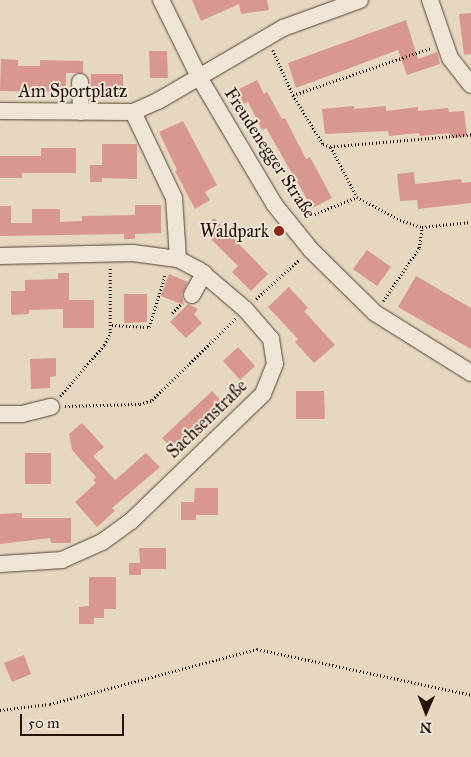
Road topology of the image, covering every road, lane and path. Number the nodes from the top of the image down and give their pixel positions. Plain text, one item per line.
1 (161, 0) edge
2 (360, 0) edge
3 (430, 0) edge
4 (267, 37) junction
5 (445, 44) junction
6 (198, 77) junction
7 (80, 82) dead end
8 (471, 85) edge
9 (293, 95) junction
10 (0, 111) edge
11 (80, 112) junction
12 (133, 112) junction
13 (471, 135) edge
14 (331, 147) junction
15 (357, 197) junction
16 (471, 222) edge
17 (290, 224) junction
18 (422, 227) junction
19 (311, 250) junction
20 (110, 253) junction
21 (0, 256) edge
22 (178, 259) junction
23 (204, 273) junction
24 (165, 275) dead end
25 (192, 295) dead end
26 (245, 309) junction
27 (375, 313) junction
28 (112, 325) junction
29 (471, 373) edge
30 (51, 407) junction
31 (0, 414) edge
32 (0, 564) edge
33 (471, 695) edge
34 (0, 710) edge

1 - 6 street, Freudenegger Straße
2 - 4 street, Am Sportplatz
3 - 5 street
4 - 6 street, Am Sportplatz
4 - 9 path
5 - 8 street
5 - 9 path
6 - 12 street, Am Sportplatz
6 - 17 street, Freudenegger Straße
7 - 11 street
9 - 14 path
10 - 11 street, Am Sportplatz
11 - 12 street, Am Sportplatz
12 - 22 street
13 - 14 path
14 - 15 path
15 - 17 path
15 - 18 path
16 - 18 path
17 - 19 street, Freudenegger Straße
18 - 27 path
19 - 26 path
19 - 27 street, Freudenegger Straße
20 - 21 street, Sachsenstraße
20 - 22 street, Sachsenstraße
20 - 28 path
22 - 23 street, Sachsenstraße
23 - 25 street
23 - 26 street, Sachsenstraße
24 - 28 path
26 - 30 path
26 - 32 street, Sachsenstraße
27 - 29 street, Freudenegger Straße
28 - 30 path
30 - 31 street
33 - 34 path

